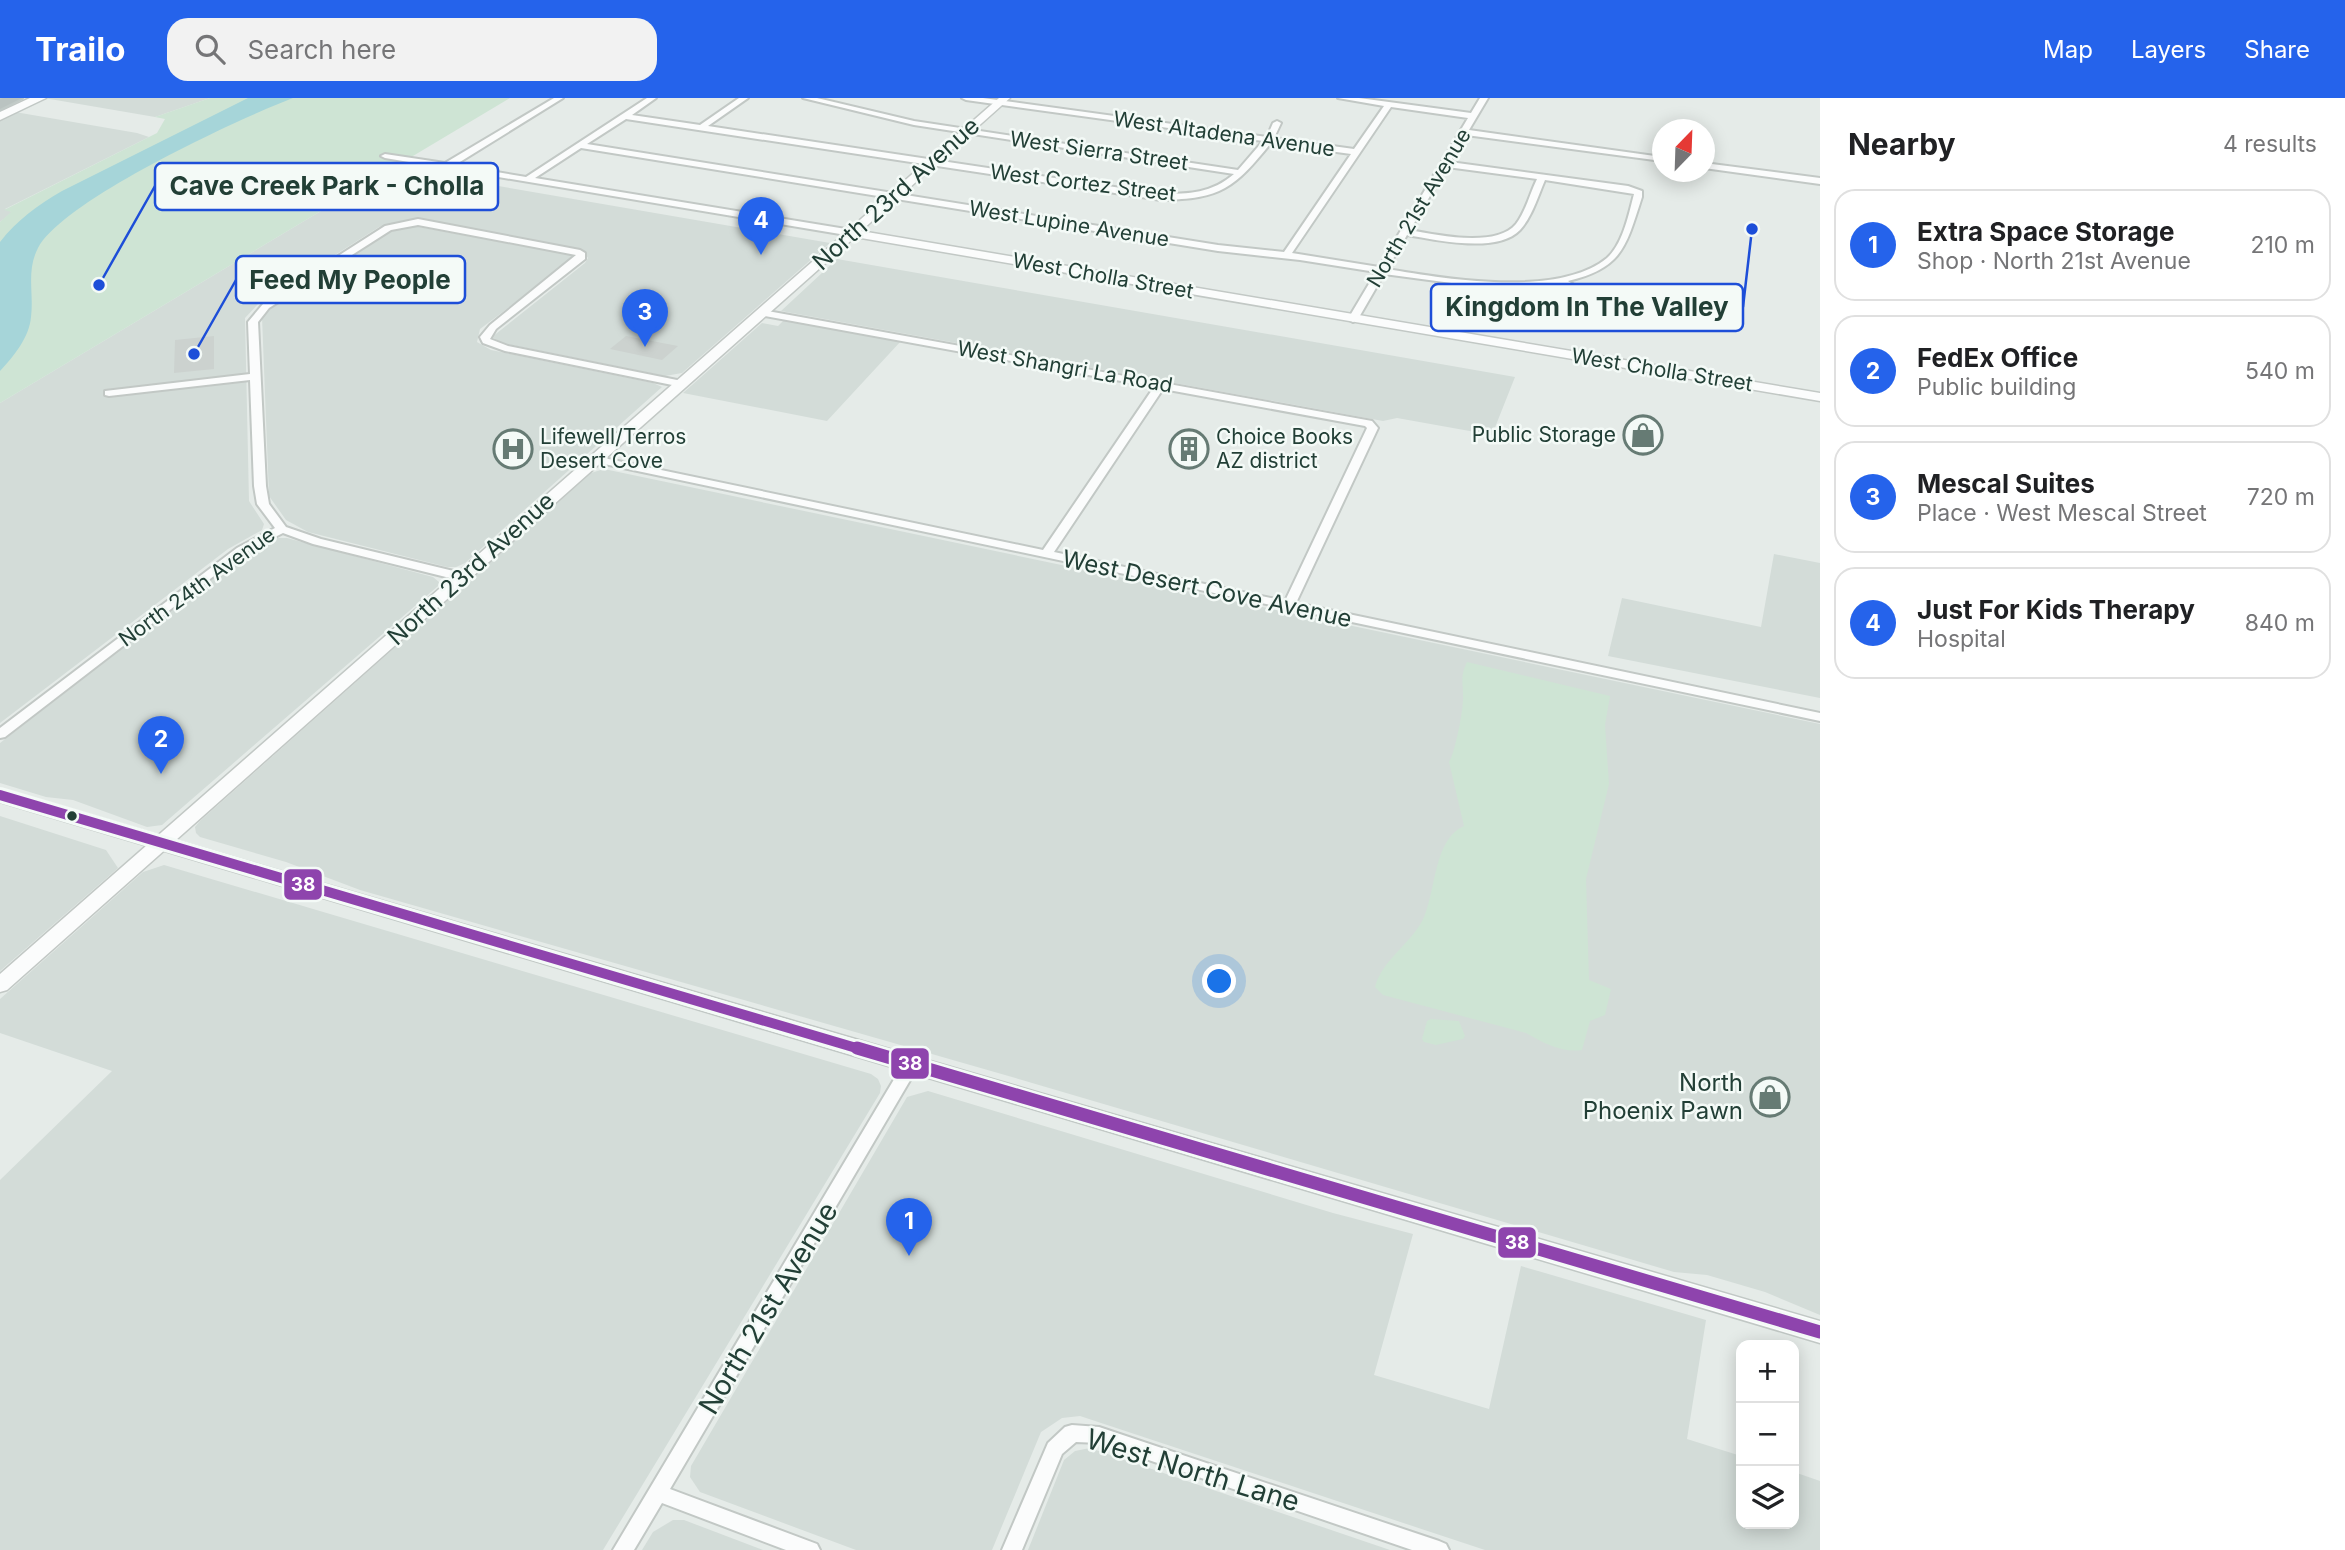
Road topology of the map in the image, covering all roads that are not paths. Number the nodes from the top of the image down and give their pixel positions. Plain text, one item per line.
1 (15, 98) edge
2 (40, 98) edge
3 (559, 98) edge
4 (652, 98) edge
5 (744, 98) edge
6 (807, 98) edge
7 (966, 98) edge
8 (1342, 98) edge
9 (1484, 98) edge
10 (1, 101) edge
11 (1002, 101) edge
12 (1390, 104) junction
13 (0, 116) edge
14 (625, 116) junction
15 (1473, 116) junction
16 (1278, 123) dead end
17 (702, 127) junction
18 (967, 132) junction
19 (1464, 132) junction
20 (1269, 139) junction
21 (580, 145) junction
22 (1357, 152) junction
23 (385, 156) dead end
24 (1652, 158) edge
25 (932, 163) junction
26 (1445, 164) junction
27 (447, 166) junction
28 (1715, 167) edge
29 (1242, 173) junction
30 (1542, 177) junction
31 (528, 179) junction
32 (1820, 181) edge
33 (895, 196) junction
34 (1405, 232) junction
35 (852, 233) junction
36 (1286, 255) junction
37 (1382, 270) junction
38 (1559, 280) junction
39 (1591, 300) dead end
40 (762, 313) junction
41 (1353, 319) junction
42 (257, 376) junction
43 (682, 384) junction
44 (1161, 384) junction
45 (109, 393) dead end
46 (1820, 397) edge
47 (594, 459) junction
48 (282, 529) junction
49 (1046, 555) junction
50 (462, 577) junction
51 (1289, 605) junction
52 (1820, 717) edge
53 (0, 734) edge
54 (0, 795) edge
55 (160, 844) junction
56 (0, 985) edge
57 (912, 1065) junction
58 (1820, 1332) edge
59 (658, 1493) junction
60 (623, 1550) edge
61 (810, 1550) edge
62 (1012, 1550) edge
63 (1439, 1550) edge

1 - 10 highway
2 - 13 main road
3 - 27 street
4 - 14 street
5 - 17 street
6 - 18 street, West Sierra Street
7 - 11 street, West Altadena Avenue
8 - 12 street
9 - 15 street, North 21st Avenue
11 - 18 street, North 23rd Avenue
11 - 20 street, West Altadena Avenue
12 - 15 street
12 - 22 street
14 - 17 street, West Cortez Street
14 - 21 street
15 - 19 street, North 21st Avenue
16 - 20 street, West Cortez Street
17 - 25 street, West Cortez Street
18 - 25 street, North 23rd Avenue
18 - 29 street, West Sierra Street
19 - 24 street
19 - 26 street, North 21st Avenue
20 - 22 street, West Altadena Avenue
20 - 29 street, West Cortez Street
21 - 31 street
21 - 33 street, West Lupine Avenue
22 - 36 street
23 - 27 street, West Cholla Street
25 - 29 street, West Cortez Street
25 - 33 street, North 23rd Avenue
26 - 30 street
26 - 34 street, North 21st Avenue
27 - 31 street, West Cholla Street
28 - 32 street
30 - 34 street
30 - 38 street, West Lupine Avenue
31 - 35 street, West Cholla Street
33 - 35 street, North 23rd Avenue
33 - 36 street, West Lupine Avenue
34 - 37 street, North 21st Avenue
35 - 40 street, North 23rd Avenue
35 - 41 street, West Cholla Street
36 - 37 street, West Lupine Avenue
37 - 38 street, West Lupine Avenue
37 - 41 street, North 21st Avenue
38 - 39 street
40 - 43 street, North 23rd Avenue
40 - 44 street, West Shangri La Road
41 - 46 street, West Cholla Street
42 - 43 street, North 24th Avenue
42 - 45 street
42 - 48 street, North 24th Avenue
43 - 47 street, North 23rd Avenue
44 - 49 street
44 - 51 street, West Shangri La Road
47 - 49 street, West Desert Cove Avenue
47 - 50 street, North 23rd Avenue
48 - 50 street
48 - 53 street, North 24th Avenue
49 - 51 street, West Desert Cove Avenue
50 - 55 street, North 23rd Avenue
51 - 52 street, West Desert Cove Avenue
54 - 55 main road
55 - 56 street, North 23rd Avenue
55 - 57 main road
57 - 58 main road
57 - 59 street, North 21st Avenue
59 - 60 street, North 21st Avenue
59 - 61 street
62 - 63 street, West North Lane

